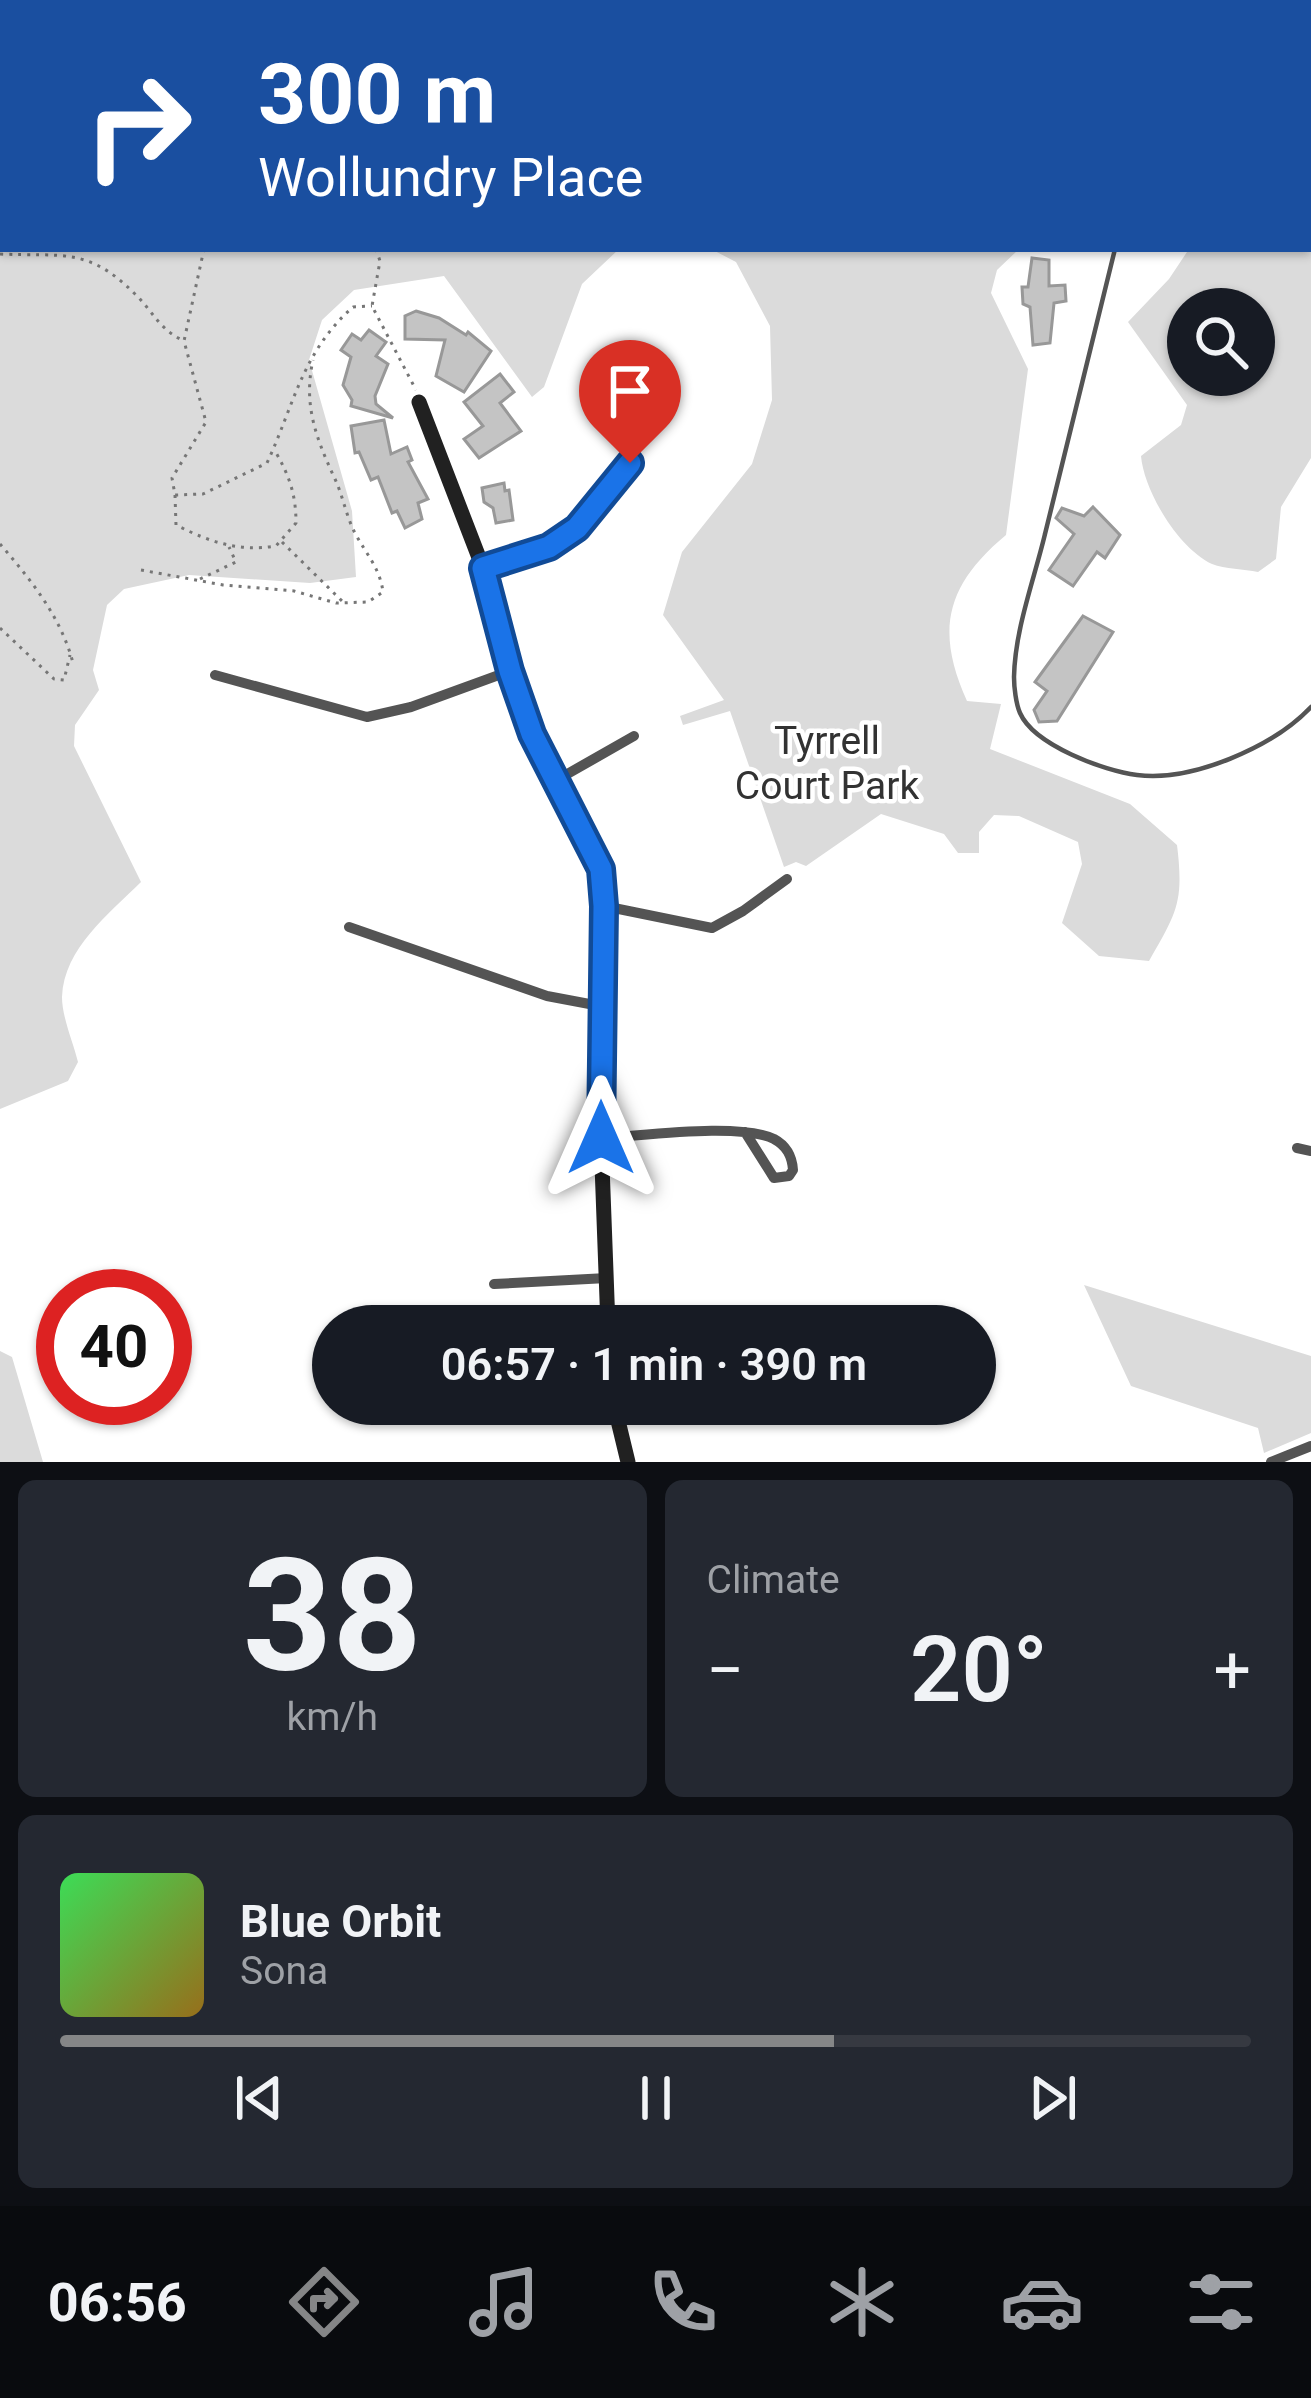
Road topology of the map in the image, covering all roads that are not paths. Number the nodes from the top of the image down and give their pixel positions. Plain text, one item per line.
1 (1114, 252) edge
2 (668, 372) dead end
3 (418, 402) road end
4 (483, 568) junction
5 (510, 671) junction
6 (215, 675) dead end
7 (1311, 707) edge
8 (634, 736) dead end
9 (555, 781) junction
10 (787, 879) dead end
11 (604, 906) junction
12 (349, 927) dead end
13 (600, 1006) junction
14 (745, 1132) junction
15 (601, 1138) junction
16 (1297, 1148) dead end
17 (1311, 1151) edge
18 (607, 1278) junction
19 (494, 1284) dead end
20 (608, 1305) edge
21 (619, 1425) edge
22 (1311, 1446) edge
23 (628, 1462) edge
24 (1271, 1462) edge

1 - 7 lane
2 - 4 street
3 - 4 street
4 - 5 street
5 - 6 street
5 - 9 street
8 - 9 street
9 - 11 street
10 - 11 street
11 - 13 street
12 - 13 street
13 - 15 street
14 - 14 street
14 - 15 street
15 - 18 street
16 - 17 street
18 - 19 street
18 - 20 street
21 - 23 street
22 - 24 street

